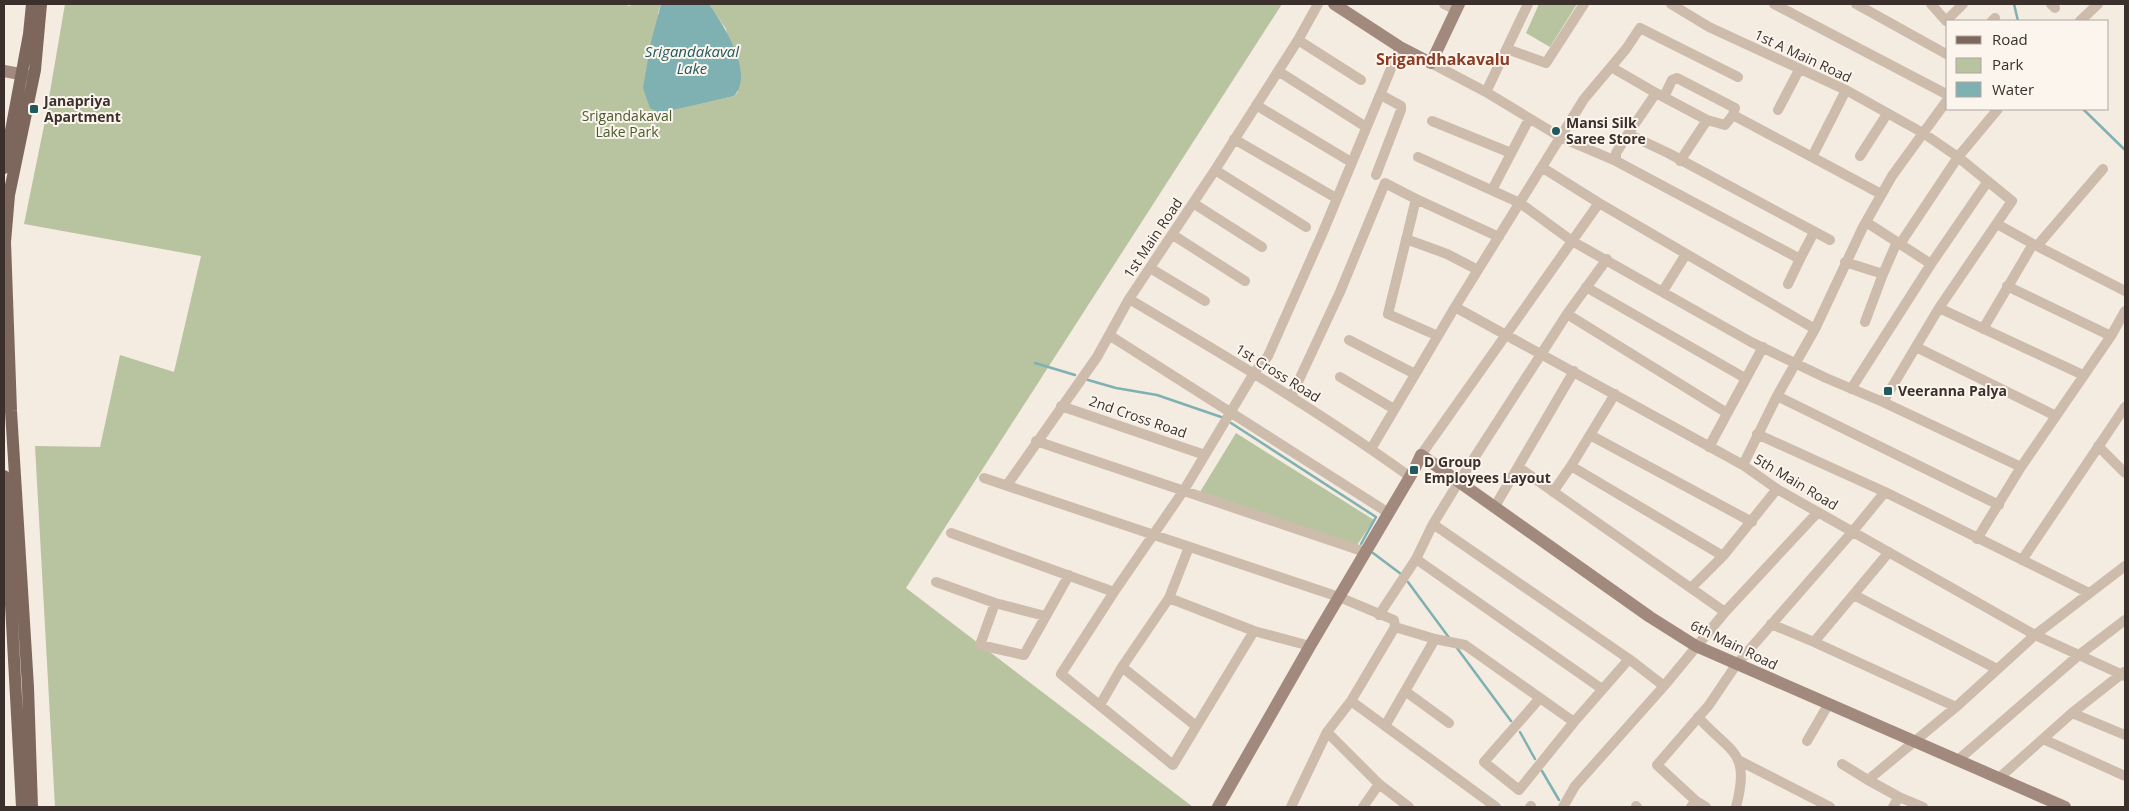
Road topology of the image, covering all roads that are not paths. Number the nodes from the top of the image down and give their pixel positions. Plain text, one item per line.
1 (32, 4) edge
2 (41, 4) edge
3 (1318, 4) edge
4 (1334, 4) edge
5 (1444, 4) edge
6 (1528, 4) edge
7 (1584, 4) edge
8 (1671, 4) edge
9 (1774, 4) edge
10 (1856, 4) edge
11 (1931, 4) edge
12 (1963, 4) edge
13 (2098, 4) edge
14 (1457, 7) edge
15 (1947, 20) edge
16 (2081, 20) edge
17 (1946, 21) edge
18 (1298, 40) junction
19 (1400, 47) junction
20 (1507, 49) junction
21 (1946, 54) edge
22 (1430, 63) junction
23 (1610, 67) junction
24 (1799, 70) junction
25 (4, 71) edge
26 (1278, 71) junction
27 (28, 76) junction
28 (1738, 77) dead end
29 (1360, 80) dead end
30 (1846, 90) junction
31 (1486, 92) junction
32 (1946, 94) edge
33 (1381, 95) junction
34 (1660, 95) junction
35 (1946, 103) edge
36 (1256, 105) junction
37 (1778, 110) dead end
38 (1997, 110) edge
39 (1887, 114) junction
40 (1733, 115) junction
41 (1529, 119) junction
42 (1707, 120) junction
43 (1432, 121) dead end
44 (1366, 127) junction
45 (1923, 133) junction
46 (1628, 134) junction
47 (1562, 138) junction
48 (1234, 139) junction
49 (1511, 153) junction
50 (1860, 156) dead end
51 (1418, 157) dead end
52 (1812, 157) junction
53 (1958, 157) junction
54 (1616, 160) junction
55 (1680, 161) junction
56 (1352, 162) junction
57 (4, 168) edge
58 (1543, 168) junction
59 (2103, 169) dead end
60 (1215, 170) junction
61 (1376, 175) dead end
62 (1988, 181) junction
63 (1492, 190) junction
64 (1881, 194) junction
65 (1336, 198) junction
66 (1416, 199) junction
67 (1193, 203) junction
68 (1598, 203) junction
69 (1520, 204) junction
70 (1866, 222) junction
71 (1997, 224) junction
72 (1306, 227) dead end
73 (1814, 232) junction
74 (1173, 235) junction
75 (1499, 237) junction
76 (1406, 239) junction
77 (1830, 240) dead end
78 (1572, 241) junction
79 (1898, 243) junction
80 (2035, 245) junction
81 (1262, 247) dead end
82 (1686, 254) junction
83 (1800, 259) junction
84 (1607, 260) junction
85 (1845, 262) junction
86 (1931, 264) junction
87 (1150, 268) junction
88 (1478, 270) junction
89 (1883, 274) junction
90 (1245, 281) dead end
91 (1788, 284) dead end
92 (2007, 286) junction
93 (1586, 287) junction
94 (2125, 290) edge
95 (1663, 291) junction
96 (1129, 299) junction
97 (1205, 301) dead end
98 (1455, 307) junction
99 (1939, 308) junction
100 (2125, 311) edge
101 (1567, 314) junction
102 (1865, 322) dead end
103 (1816, 329) junction
104 (1983, 329) junction
105 (1506, 334) junction
106 (1109, 335) junction
107 (1438, 336) junction
108 (2111, 336) junction
109 (1350, 340) dead end
110 (1764, 347) junction
111 (1916, 347) junction
112 (1543, 354) junction
113 (1796, 364) junction
114 (1254, 372) junction
115 (1574, 372) junction
116 (1415, 374) junction
117 (2083, 374) junction
118 (1340, 377) dead end
119 (1745, 378) junction
120 (1851, 389) junction
121 (1615, 394) junction
122 (1777, 396) junction
123 (1291, 397) junction
124 (1883, 402) junction
125 (1061, 406) junction
126 (2125, 407) edge
127 (1394, 410) junction
128 (1231, 411) junction
129 (1727, 413) junction
130 (2056, 416) junction
131 (1758, 434) junction
132 (1590, 436) junction
133 (1036, 441) junction
134 (2098, 446) junction
135 (1709, 447) junction
136 (1371, 449) junction
137 (1205, 455) junction
138 (1421, 455) junction
139 (1743, 465) junction
140 (1571, 466) junction
141 (1518, 467) junction
142 (2021, 467) junction
143 (2125, 473) edge
144 (4, 476) edge
145 (1409, 476) junction
146 (984, 478) dead end
147 (1458, 483) junction
148 (1007, 485) junction
149 (1777, 489) junction
150 (1184, 490) junction
151 (1553, 492) junction
152 (1885, 492) junction
153 (1999, 504) junction
154 (1494, 508) junction
155 (1388, 512) junction
156 (1818, 512) junction
157 (1752, 522) junction
158 (1433, 524) junction
159 (1854, 531) junction
160 (950, 533) dead end
161 (1154, 534) junction
162 (1977, 539) junction
163 (1188, 547) junction
164 (1365, 552) junction
165 (1889, 552) junction
166 (1723, 556) junction
167 (1416, 559) junction
168 (2022, 560) junction
169 (2125, 566) edge
170 (1068, 575) junction
171 (936, 582) dead end
172 (1691, 588) junction
173 (1114, 592) junction
174 (2089, 593) junction
175 (1854, 594) junction
176 (1339, 597) junction
177 (1169, 598) junction
178 (995, 603) junction
179 (1725, 612) junction
180 (1379, 615) junction
181 (1046, 616) junction
182 (2125, 620) edge
183 (1771, 624) junction
184 (1394, 627) junction
185 (1254, 631) junction
186 (2035, 635) junction
187 (1435, 639) junction
188 (1814, 642) junction
189 (1310, 646) junction
190 (1696, 646) junction
191 (2079, 656) junction
192 (1629, 659) junction
193 (1736, 665) junction
194 (1122, 667) junction
195 (1997, 669) junction
196 (2124, 674) edge
197 (1664, 686) junction
198 (1602, 689) junction
199 (1405, 691) junction
200 (1540, 698) junction
201 (1351, 701) junction
202 (1828, 704) junction
203 (1100, 705) junction
204 (1956, 707) junction
205 (2072, 713) junction
206 (1698, 717) junction
207 (1574, 722) junction
208 (1449, 723) dead end
209 (1196, 726) junction
210 (1385, 726) junction
211 (1327, 732) junction
212 (2125, 735) edge
213 (2043, 739) junction
214 (1807, 741) dead end
215 (1914, 741) junction
216 (1958, 760) junction
217 (1740, 761) junction
218 (1842, 764) dead end
219 (2125, 776) edge
220 (1999, 778) junction
221 (1868, 780) junction
222 (1379, 784) junction
223 (1899, 797) junction
224 (1694, 804) edge
225 (1223, 805) edge
226 (22, 807) edge
227 (32, 807) edge
228 (1291, 807) edge
229 (1364, 807) edge
230 (1409, 807) edge
231 (1496, 807) edge
232 (1563, 807) edge
233 (1706, 807) edge
234 (1736, 807) edge
235 (1830, 807) edge
236 (1893, 807) edge
237 (1923, 807) edge
238 (2065, 807) edge

1 - 27 main road
2 - 27 main road
3 - 18 street, 1st Main Road
4 - 19 street
5 - 14 street
6 - 20 street
7 - 20 street
8 - 24 street, 1st A Main Road
9 - 32 street
10 - 21 street
11 - 17 street
12 - 15 street
13 - 16 street
14 - 22 street
18 - 26 street, 1st Main Road
18 - 29 street
19 - 22 street
19 - 33 street
20 - 31 street
22 - 31 street
23 - 28 street
23 - 34 street
23 - 47 street
24 - 30 street, 1st A Main Road
24 - 37 street
25 - 27 street
26 - 36 street, 1st Main Road
26 - 44 street
27 - 57 main road
27 - 227 main road
30 - 39 street, 1st A Main Road
30 - 52 street
31 - 41 street
33 - 44 street
33 - 61 street
34 - 40 street
34 - 42 street
34 - 46 street
35 - 45 street
36 - 48 street, 1st Main Road
36 - 56 street
38 - 53 street
39 - 45 street, 1st A Main Road
39 - 50 street
40 - 42 street
40 - 52 street
41 - 47 street
41 - 49 street
42 - 55 street
43 - 49 street
44 - 56 street
45 - 53 street, 1st A Main Road
45 - 64 street
46 - 54 street
46 - 55 street
47 - 54 street
47 - 58 street
48 - 60 street, 1st Main Road
48 - 65 street
49 - 63 street
51 - 63 street
52 - 64 street
53 - 62 street, 1st A Main Road
53 - 79 street
54 - 83 street
55 - 73 street
56 - 65 street
58 - 68 street
58 - 69 street
59 - 80 street
60 - 67 street, 1st Main Road
60 - 72 street
62 - 71 street, 1st A Main Road
62 - 86 street
63 - 69 street
64 - 70 street
65 - 114 street
66 - 75 street
66 - 76 street
66 - 123 street
67 - 74 street, 1st Main Road
67 - 81 street
68 - 78 street
68 - 82 street
69 - 75 street
69 - 78 street
70 - 79 street
70 - 85 street
71 - 80 street
71 - 99 street
73 - 77 street
73 - 83 street
74 - 87 street, 1st Main Road
74 - 90 street
75 - 88 street
76 - 88 street
76 - 107 street
78 - 84 street
78 - 105 street
79 - 86 street
79 - 89 street
80 - 92 street
80 - 94 street
82 - 95 street
82 - 103 street
83 - 91 street
84 - 93 street
84 - 95 street
85 - 89 street
85 - 103 street
86 - 120 street
87 - 96 street, 1st Main Road
87 - 97 street
88 - 98 street
89 - 102 street
92 - 104 street
92 - 108 street
93 - 101 street
93 - 119 street
95 - 110 street
96 - 106 street, 1st Main Road
96 - 114 street, 1st Cross Road
98 - 105 street, 5th Main Road
98 - 107 street
99 - 104 street
99 - 111 street
100 - 108 street
101 - 112 street
101 - 129 street
103 - 113 street
104 - 117 street
105 - 112 street, 5th Main Road
105 - 138 street
106 - 125 street, 1st Main Road
106 - 128 street
107 - 116 street
108 - 117 street
109 - 116 street
110 - 113 street
110 - 119 street
111 - 124 street
111 - 130 street
112 - 115 street, 5th Main Road
112 - 147 street
113 - 120 street
113 - 122 street
114 - 123 street, 1st Cross Road
114 - 128 street
115 - 121 street, 5th Main Road
115 - 141 street
116 - 127 street
117 - 130 street
118 - 127 street
119 - 129 street
120 - 124 street
121 - 132 street
121 - 135 street, 5th Main Road
122 - 131 street
122 - 153 street
123 - 136 street, 1st Cross Road
124 - 142 street
125 - 133 street, 1st Main Road
125 - 137 street, 2nd Cross Road
126 - 134 street
127 - 136 street
128 - 137 street
128 - 155 street
129 - 135 street
130 - 142 street
131 - 139 street
131 - 152 street
132 - 140 street
132 - 157 street
133 - 148 street, 1st Main Road
133 - 150 street
134 - 143 street
134 - 168 street
135 - 139 street, 5th Main Road
136 - 145 street, 1st Cross Road
137 - 150 street
138 - 145 street
138 - 147 street, 6th Main Road
139 - 149 street, 5th Main Road
140 - 151 street
140 - 166 street
141 - 151 street
141 - 154 street
142 - 153 street
144 - 226 main road
145 - 155 street
146 - 148 street
147 - 154 street, 6th Main Road
147 - 158 street
148 - 161 street
149 - 156 street, 5th Main Road
149 - 157 street
150 - 161 street
150 - 164 street
151 - 172 street
152 - 159 street
152 - 162 street
153 - 162 street
154 - 190 street, 6th Main Road
155 - 164 street
156 - 159 street, 5th Main Road
156 - 179 street
157 - 166 street
158 - 167 street
158 - 192 street
159 - 165 street, 5th Main Road
159 - 183 street
160 - 170 street
161 - 163 street
161 - 173 street
162 - 168 street
163 - 176 street
163 - 177 street
164 - 176 street
165 - 175 street
165 - 186 street, 5th Main Road
166 - 172 street
167 - 180 street
167 - 198 street
168 - 174 street
169 - 174 street
170 - 173 street
170 - 181 street
171 - 178 street
172 - 179 street
173 - 203 street
174 - 186 street
175 - 188 street
175 - 195 street
176 - 180 street
176 - 189 street
177 - 185 street
177 - 194 street
178 - 181 street
178 - 181 street
179 - 190 street
180 - 184 street
182 - 191 street
183 - 188 street
183 - 193 street
184 - 187 street
184 - 201 street
185 - 189 street
185 - 209 street
186 - 191 street, 5th Main Road
186 - 195 street
187 - 199 street
187 - 200 street
188 - 204 street
189 - 225 street
190 - 193 street, 6th Main Road
190 - 197 street
191 - 196 street, 5th Main Road
191 - 216 street
192 - 197 street
192 - 198 street
193 - 202 street, 6th Main Road
193 - 206 street
194 - 203 street
194 - 209 street
195 - 204 street
196 - 205 street
197 - 232 street
198 - 207 street
199 - 208 street
199 - 210 street
200 - 207 street
200 - 207 street
201 - 210 street
201 - 211 street
202 - 214 street
202 - 215 street, 6th Main Road
203 - 209 street
204 - 215 street
205 - 212 street
205 - 213 street
206 - 217 street
206 - 224 street
210 - 231 street
211 - 222 street
211 - 228 street
213 - 219 street
213 - 220 street
215 - 216 street, 6th Main Road
215 - 221 street
216 - 220 street, 6th Main Road
217 - 234 street
217 - 235 street
218 - 221 street
220 - 238 street, 6th Main Road
221 - 223 street
222 - 229 street
222 - 230 street
223 - 236 street
223 - 237 street
224 - 233 street

